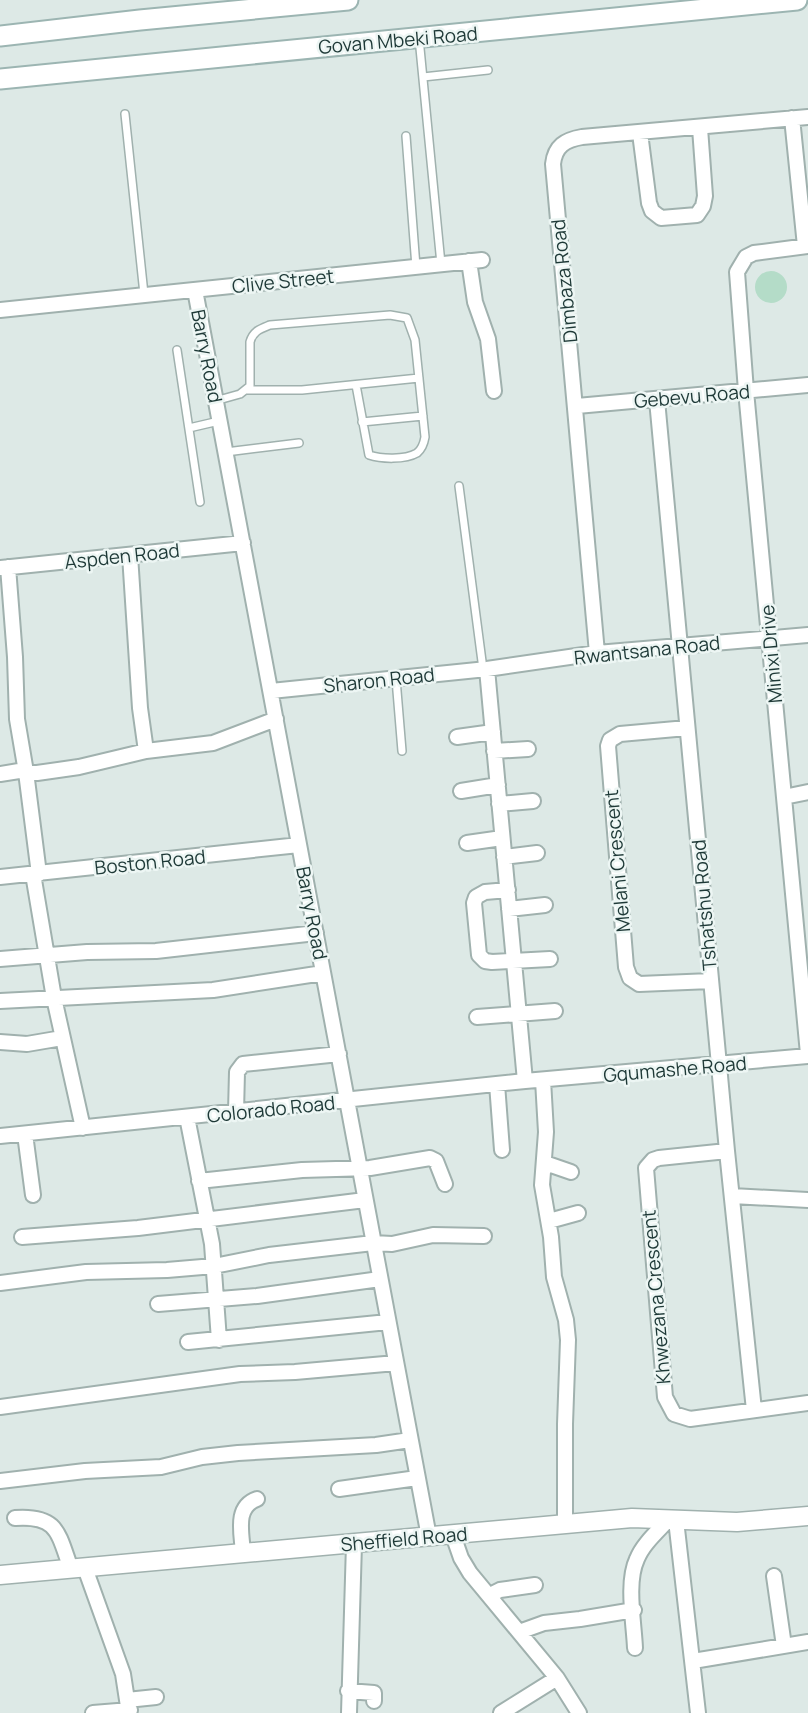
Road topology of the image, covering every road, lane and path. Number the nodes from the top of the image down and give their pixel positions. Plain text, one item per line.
1 (348, 0) edge
2 (797, 0) edge
3 (0, 36) edge
4 (419, 38) junction
5 (488, 70) dead end
6 (423, 77) junction
7 (0, 79) edge
8 (125, 114) dead end
9 (808, 117) edge
10 (792, 118) junction
11 (700, 128) junction
12 (640, 133) junction
13 (406, 136) dead end
14 (807, 246) edge
15 (441, 264) junction
16 (416, 267) junction
17 (195, 290) junction
18 (144, 295) junction
19 (0, 310) edge
20 (177, 350) dead end
21 (419, 378) junction
22 (356, 385) junction
23 (808, 386) edge
24 (247, 390) junction
25 (494, 391) dead end
26 (746, 391) junction
27 (657, 400) junction
28 (215, 401) junction
29 (577, 406) junction
30 (423, 416) junction
31 (219, 421) junction
32 (362, 422) junction
33 (189, 428) junction
34 (299, 443) dead end
35 (226, 452) junction
36 (459, 486) dead end
37 (200, 502) dead end
38 (243, 543) junction
39 (130, 555) junction
40 (4, 568) edge
41 (808, 635) edge
42 (769, 638) junction
43 (681, 646) junction
44 (597, 653) junction
45 (485, 669) junction
46 (396, 678) junction
47 (271, 691) junction
48 (276, 719) junction
49 (687, 728) junction
50 (493, 732) junction
51 (457, 737) dead end
52 (528, 749) dead end
53 (146, 751) junction
54 (402, 751) dead end
55 (494, 751) junction
56 (26, 772) junction
57 (0, 774) edge
58 (498, 785) junction
59 (461, 791) dead end
60 (808, 792) edge
61 (784, 797) junction
62 (533, 801) dead end
63 (499, 804) junction
64 (502, 838) junction
65 (467, 842) dead end
66 (299, 845) junction
67 (537, 853) dead end
68 (504, 857) junction
69 (36, 874) junction
70 (0, 877) edge
71 (508, 890) junction
72 (545, 905) dead end
73 (509, 909) junction
74 (316, 933) junction
75 (47, 956) junction
76 (0, 958) edge
77 (550, 959) dead end
78 (514, 961) junction
79 (323, 973) junction
80 (711, 981) junction
81 (54, 998) junction
82 (0, 1001) edge
83 (555, 1011) dead end
84 (519, 1014) junction
85 (477, 1017) dead end
86 (62, 1038) junction
87 (0, 1042) edge
88 (339, 1054) junction
89 (808, 1055) edge
90 (719, 1065) junction
91 (542, 1080) junction
92 (524, 1081) junction
93 (497, 1084) junction
94 (347, 1101) junction
95 (236, 1112) junction
96 (187, 1117) junction
97 (83, 1128) junction
98 (24, 1134) junction
99 (0, 1136) edge
100 (502, 1150) dead end
101 (727, 1151) junction
102 (545, 1163) junction
103 (359, 1168) junction
104 (570, 1172) dead end
105 (200, 1181) junction
106 (445, 1184) dead end
107 (33, 1195) dead end
108 (732, 1196) junction
109 (365, 1200) junction
110 (808, 1200) edge
111 (579, 1213) dead end
112 (207, 1219) junction
113 (549, 1221) junction
114 (484, 1236) dead end
115 (22, 1237) dead end
116 (373, 1243) junction
117 (214, 1266) junction
118 (380, 1279) junction
119 (0, 1283) edge
120 (217, 1298) junction
121 (158, 1304) dead end
122 (388, 1322) junction
123 (219, 1340) junction
124 (188, 1342) dead end
125 (396, 1363) junction
126 (808, 1403) edge
127 (0, 1407) edge
128 (754, 1410) junction
129 (410, 1440) junction
130 (417, 1478) junction
131 (0, 1481) edge
132 (339, 1489) dead end
133 (257, 1499) dead end
134 (808, 1516) edge
135 (15, 1518) dead end
136 (672, 1520) junction
137 (565, 1525) junction
138 (453, 1535) junction
139 (429, 1537) junction
140 (354, 1544) junction
141 (243, 1553) junction
142 (78, 1568) junction
143 (0, 1575) edge
144 (774, 1576) dead end
145 (535, 1585) dead end
146 (490, 1595) junction
147 (634, 1610) junction
148 (519, 1632) junction
149 (808, 1642) edge
150 (784, 1646) junction
151 (635, 1648) dead end
152 (693, 1661) junction
153 (557, 1678) junction
154 (348, 1691) junction
155 (156, 1698) dead end
156 (374, 1701) dead end
157 (129, 1708) edge
158 (93, 1713) edge
159 (349, 1713) edge
160 (501, 1713) edge
161 (579, 1713) edge
162 (698, 1713) edge

1 - 3 main road
2 - 4 main road, Govan Mbeki Road
4 - 6 lane
4 - 7 main road, Govan Mbeki Road
5 - 6 lane
6 - 15 lane
8 - 18 lane
9 - 10 street, Dimbaza Road
10 - 11 street, Dimbaza Road
10 - 14 street
11 - 12 street, Dimbaza Road
11 - 12 street
12 - 29 street, Dimbaza Road
13 - 16 lane
14 - 26 street, Minixi Drive
15 - 16 street, Clive Street
15 - 25 street, Clive Street
16 - 17 street, Clive Street
17 - 18 street, Clive Street
17 - 28 street, Barry Road
18 - 19 street, Clive Street
20 - 33 lane
21 - 22 lane
21 - 24 lane
21 - 30 lane
22 - 24 lane
22 - 32 lane
23 - 26 street, Gebevu Road
24 - 28 lane
26 - 27 street, Gebevu Road
26 - 42 street, Minixi Drive
27 - 29 street, Gebevu Road
27 - 43 street, Tshatshu Road
28 - 31 street, Barry Road
29 - 44 street, Dimbaza Road
30 - 32 lane
30 - 32 lane
31 - 33 lane
31 - 35 street, Barry Road
33 - 37 lane
34 - 35 lane
35 - 38 street, Barry Road
36 - 45 lane
38 - 39 street, Aspden Road
38 - 47 street, Barry Road
39 - 40 street, Aspden Road
39 - 53 street
40 - 56 street
41 - 42 street, Rwantsana Road
42 - 43 street, Rwantsana Road
42 - 61 street, Minixi Drive
43 - 44 street, Rwantsana Road
43 - 49 street, Tshatshu Road
44 - 45 street, Rwantsana Road
45 - 46 street, Sharon Road
45 - 50 street
46 - 47 street, Sharon Road
46 - 54 lane
47 - 48 street, Barry Road
48 - 53 street
48 - 66 street, Barry Road
49 - 80 street, Tshatshu Road
49 - 80 street, Melani Crescent
50 - 51 street
50 - 55 street
52 - 55 street
53 - 56 street
55 - 58 street
56 - 57 street
56 - 69 street
58 - 59 street
58 - 63 street
60 - 61 street
61 - 89 street, Minixi Drive
62 - 63 street
63 - 64 street
64 - 65 street
64 - 68 street
66 - 69 street, Boston Road
66 - 74 street, Barry Road
67 - 68 street
68 - 71 street
69 - 70 street, Boston Road
69 - 75 street
71 - 73 street
71 - 78 street
72 - 73 street
73 - 78 street
74 - 75 street
74 - 79 street, Barry Road
75 - 76 street
75 - 81 street
77 - 78 street
78 - 84 street
79 - 81 street
79 - 88 street, Barry Road
80 - 90 street, Tshatshu Road
81 - 82 street
81 - 86 street
83 - 84 street
84 - 85 street
84 - 92 street
86 - 87 street
86 - 97 street
88 - 94 street, Barry Road
88 - 95 street
89 - 90 street, Gqumashe Road
90 - 91 street, Gqumashe Road
90 - 101 street, Tshatshu Road
91 - 92 street, Colorado Road
91 - 102 street
92 - 93 street, Colorado Road
93 - 94 street, Colorado Road
93 - 100 street
94 - 95 street, Colorado Road
94 - 103 street, Barry Road
95 - 96 street, Colorado Road
96 - 97 street, Colorado Road
96 - 105 street
97 - 98 street, Colorado Road
98 - 99 street, Colorado Road
98 - 107 street
101 - 108 street, Tshatshu Road
101 - 128 street, Khwezana Crescent
102 - 104 street
102 - 113 street
103 - 105 street
103 - 106 street
103 - 109 street, Barry Road
105 - 112 street
108 - 110 street
108 - 128 street, Tshatshu Road
109 - 112 street
109 - 116 street, Barry Road
111 - 113 street
112 - 115 street
112 - 117 street
113 - 137 street
114 - 116 street
116 - 117 street
116 - 118 street, Barry Road
117 - 119 street
117 - 120 street
118 - 120 street
118 - 122 street, Barry Road
120 - 121 street
120 - 123 street
122 - 123 street
122 - 125 street, Barry Road
123 - 124 street
125 - 127 street
125 - 129 street, Barry Road
126 - 128 street, Khwezana Crescent
129 - 130 street, Barry Road
129 - 131 street
130 - 132 street
130 - 139 street, Barry Road
133 - 141 street
134 - 136 street, Sheffield Road
135 - 142 street
136 - 137 street, Sheffield Road
136 - 147 street
136 - 152 street
137 - 138 street, Sheffield Road
138 - 139 street, Sheffield Road
138 - 146 street
139 - 140 street, Sheffield Road
140 - 141 street, Sheffield Road
140 - 154 street
141 - 142 street, Sheffield Road
142 - 143 street, Sheffield Road
142 - 157 street
144 - 150 street
145 - 146 street
146 - 148 street
147 - 148 street
147 - 151 street
148 - 153 street
149 - 150 street
150 - 152 street
152 - 162 street
153 - 160 street
153 - 161 street
154 - 156 street
154 - 159 street
155 - 157 street
157 - 158 street

